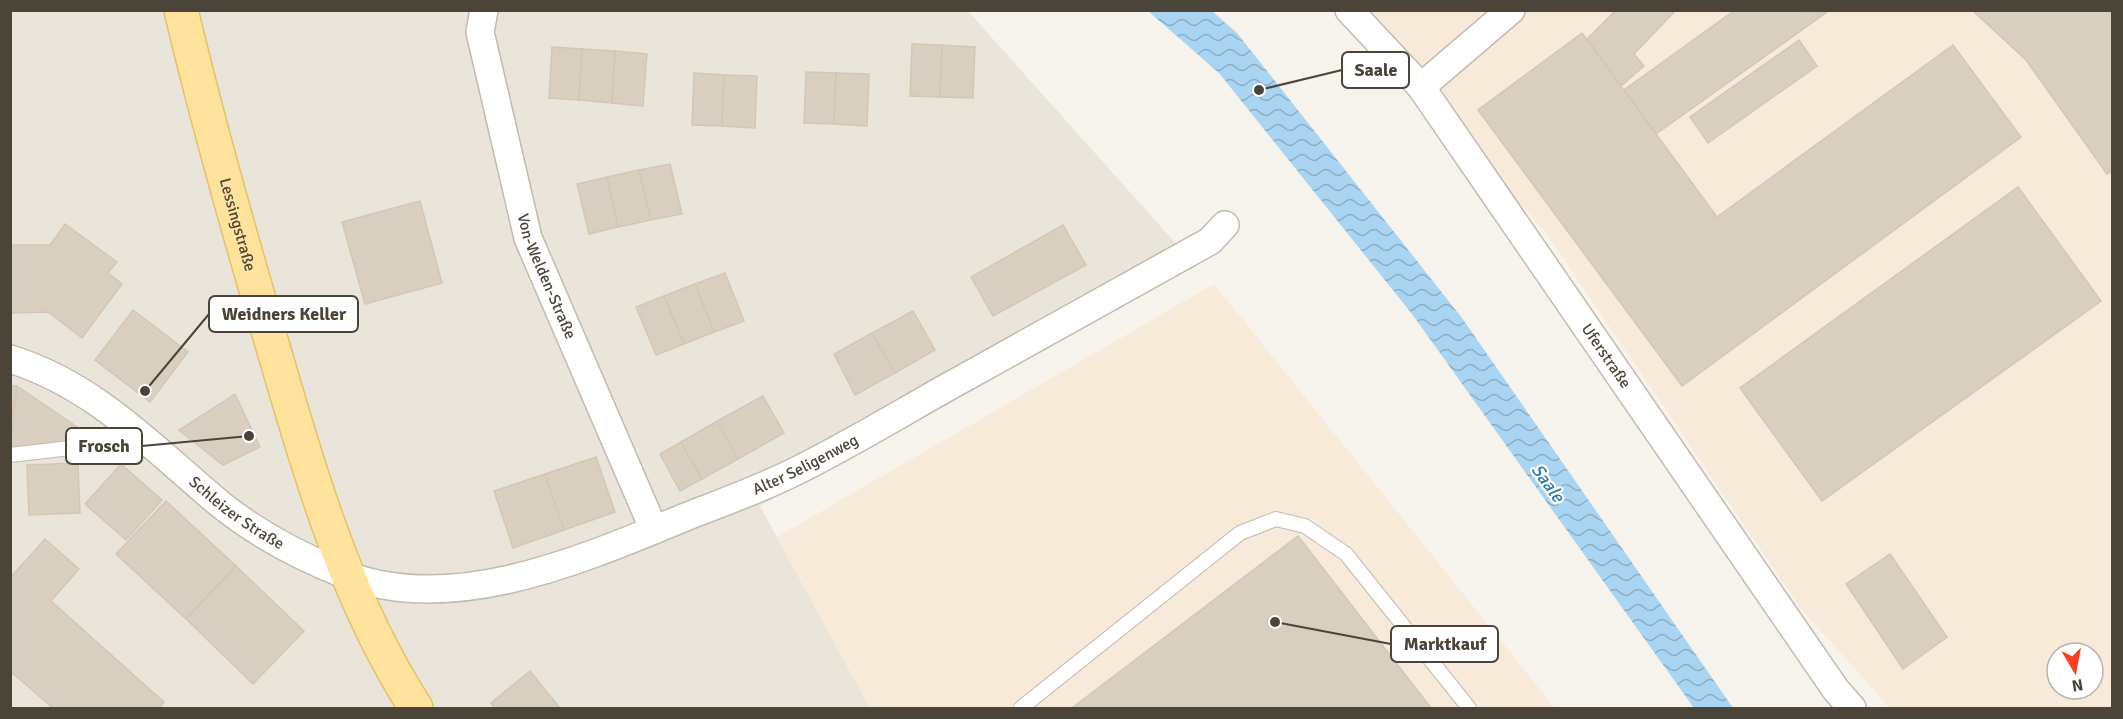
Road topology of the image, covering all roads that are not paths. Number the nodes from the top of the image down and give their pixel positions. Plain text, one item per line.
1 (181, 10) edge
2 (484, 10) edge
3 (1349, 10) edge
4 (1511, 10) edge
5 (1421, 87) junction
6 (1225, 225) dead end
7 (10, 359) edge
8 (138, 431) junction
9 (10, 455) edge
10 (654, 530) junction
11 (345, 574) junction
12 (416, 708) edge
13 (1021, 708) edge
14 (1468, 708) edge
15 (1852, 708) edge

1 - 11 main road, Lessingstraße
2 - 10 street, Von-Welden-Straße
3 - 5 street, Uferstraße
4 - 5 street
5 - 15 street, Uferstraße
6 - 10 street, Alter Seligenweg
7 - 8 street, Schleizer Straße
8 - 9 lane
8 - 11 street, Schleizer Straße
10 - 11 street, Alter Seligenweg
11 - 12 main road
13 - 14 lane

